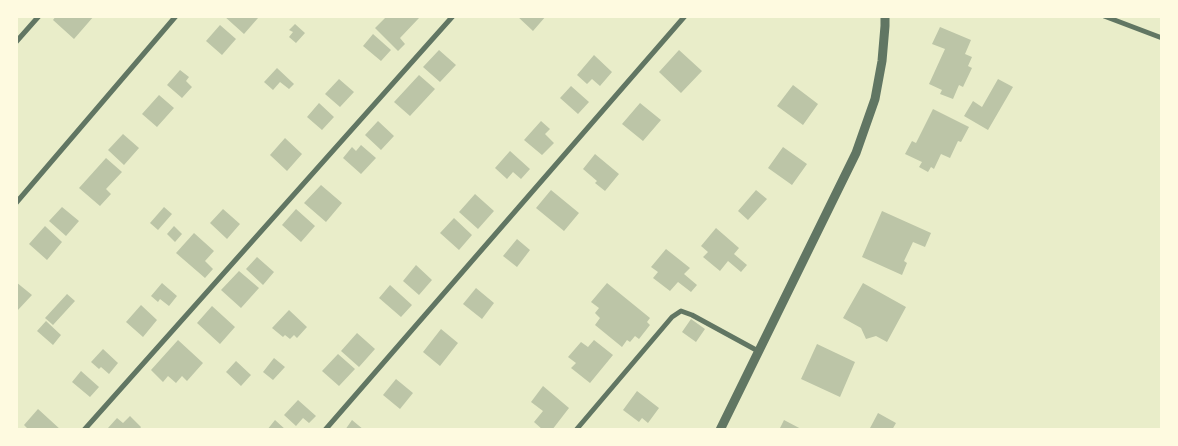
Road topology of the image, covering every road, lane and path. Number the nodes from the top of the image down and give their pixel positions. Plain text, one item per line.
1 (38, 16) edge
2 (176, 16) edge
3 (453, 16) edge
4 (685, 16) edge
5 (884, 16) edge
6 (1104, 16) edge
7 (1162, 38) edge
8 (16, 42) edge
9 (16, 203) edge
10 (758, 351) junction
11 (84, 430) edge
12 (325, 430) edge
13 (576, 430) edge
14 (720, 430) edge

1 - 8 street
2 - 9 street
3 - 11 street
4 - 12 street
5 - 10 street
6 - 7 street
10 - 13 street
10 - 14 street

